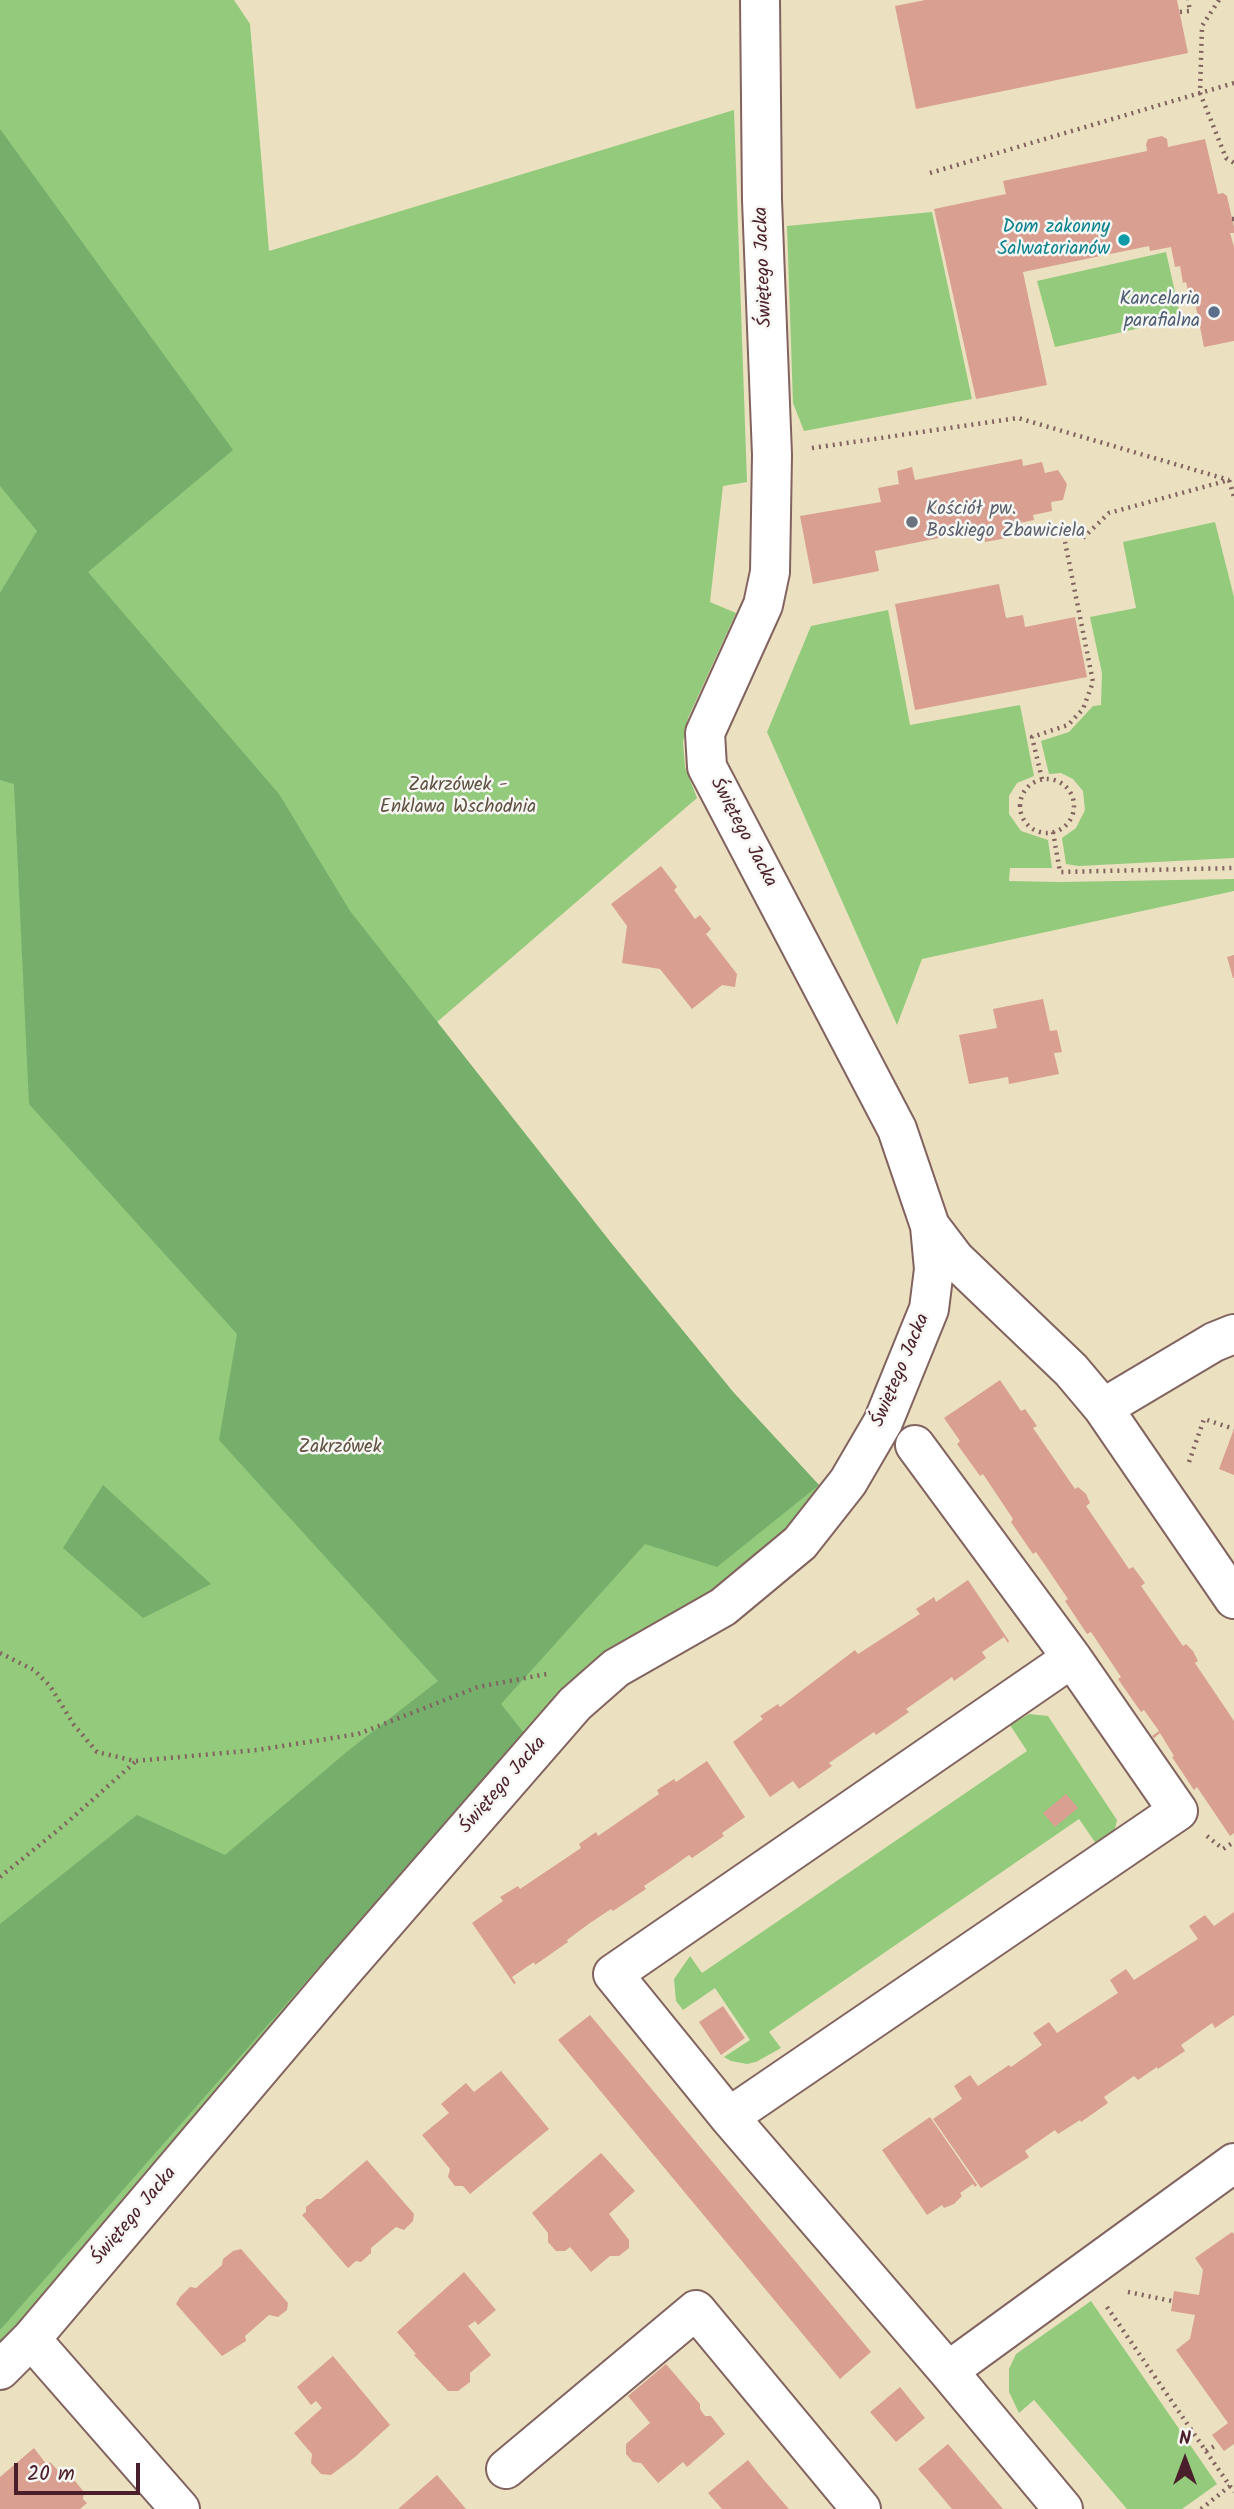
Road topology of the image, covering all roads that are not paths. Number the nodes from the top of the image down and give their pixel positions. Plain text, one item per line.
1 (760, 0) edge
2 (930, 1226) junction
3 (1234, 1334) edge
4 (1103, 1408) junction
5 (915, 1445) dead end
6 (1234, 1599) edge
7 (1072, 1658) junction
8 (729, 2117) junction
9 (1234, 2163) edge
10 (31, 2339) junction
11 (0, 2370) edge
12 (948, 2371) junction
13 (506, 2469) dead end
14 (180, 2509) edge
15 (861, 2509) edge
16 (1063, 2509) edge

1 - 2 street, Świętego Jacka
2 - 4 street
2 - 10 street, Świętego Jacka
3 - 4 street
4 - 6 street
5 - 7 street
7 - 8 street
7 - 8 street
8 - 12 street
9 - 12 street
10 - 11 street, Świętego Jacka
10 - 14 street
12 - 16 street
13 - 15 street

